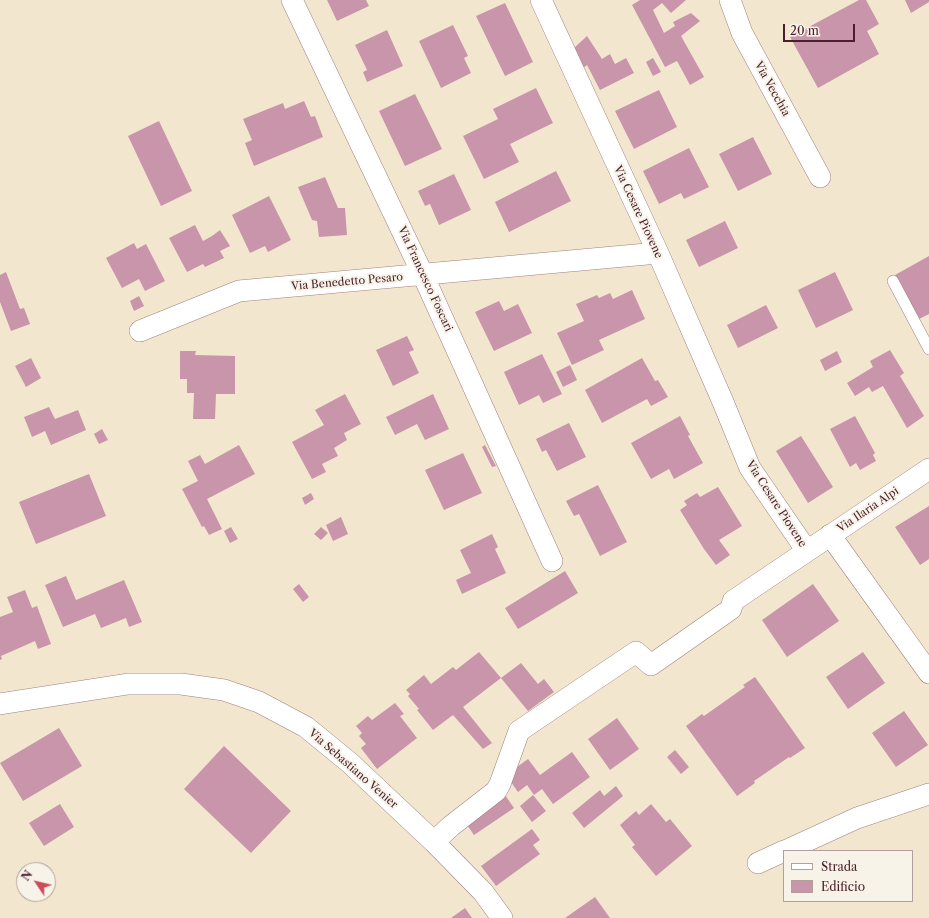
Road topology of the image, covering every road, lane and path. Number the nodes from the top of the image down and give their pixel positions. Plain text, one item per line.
1 (292, 0) edge
2 (541, 0) edge
3 (730, 0) edge
4 (820, 176) dead end
5 (658, 254) junction
6 (423, 275) junction
7 (893, 281) dead end
8 (140, 331) dead end
9 (929, 349) edge
10 (929, 469) edge
11 (830, 535) junction
12 (807, 551) junction
13 (552, 561) dead end
14 (929, 673) edge
15 (0, 704) edge
16 (929, 794) edge
17 (434, 842) junction
18 (786, 850) edge
19 (783, 851) edge
20 (758, 863) dead end
21 (502, 918) edge

1 - 6 street, Via Francesco Foscari
2 - 5 street, Via Cesare Piovene
3 - 4 street, Via Vecchia
5 - 6 street, Via Benedetto Pesaro
5 - 12 street, Via Cesare Piovene
6 - 8 street, Via Benedetto Pesaro
6 - 13 street, Via Francesco Foscari
7 - 9 lane
10 - 11 street, Via Ilaria Alpi
11 - 12 street, Via Ilaria Alpi
11 - 14 street
12 - 17 street, Via Cesare Piovene
15 - 17 street, Via Sebastiano Venier
16 - 18 street
17 - 21 street, Via Sebastiano Venier
19 - 20 street

